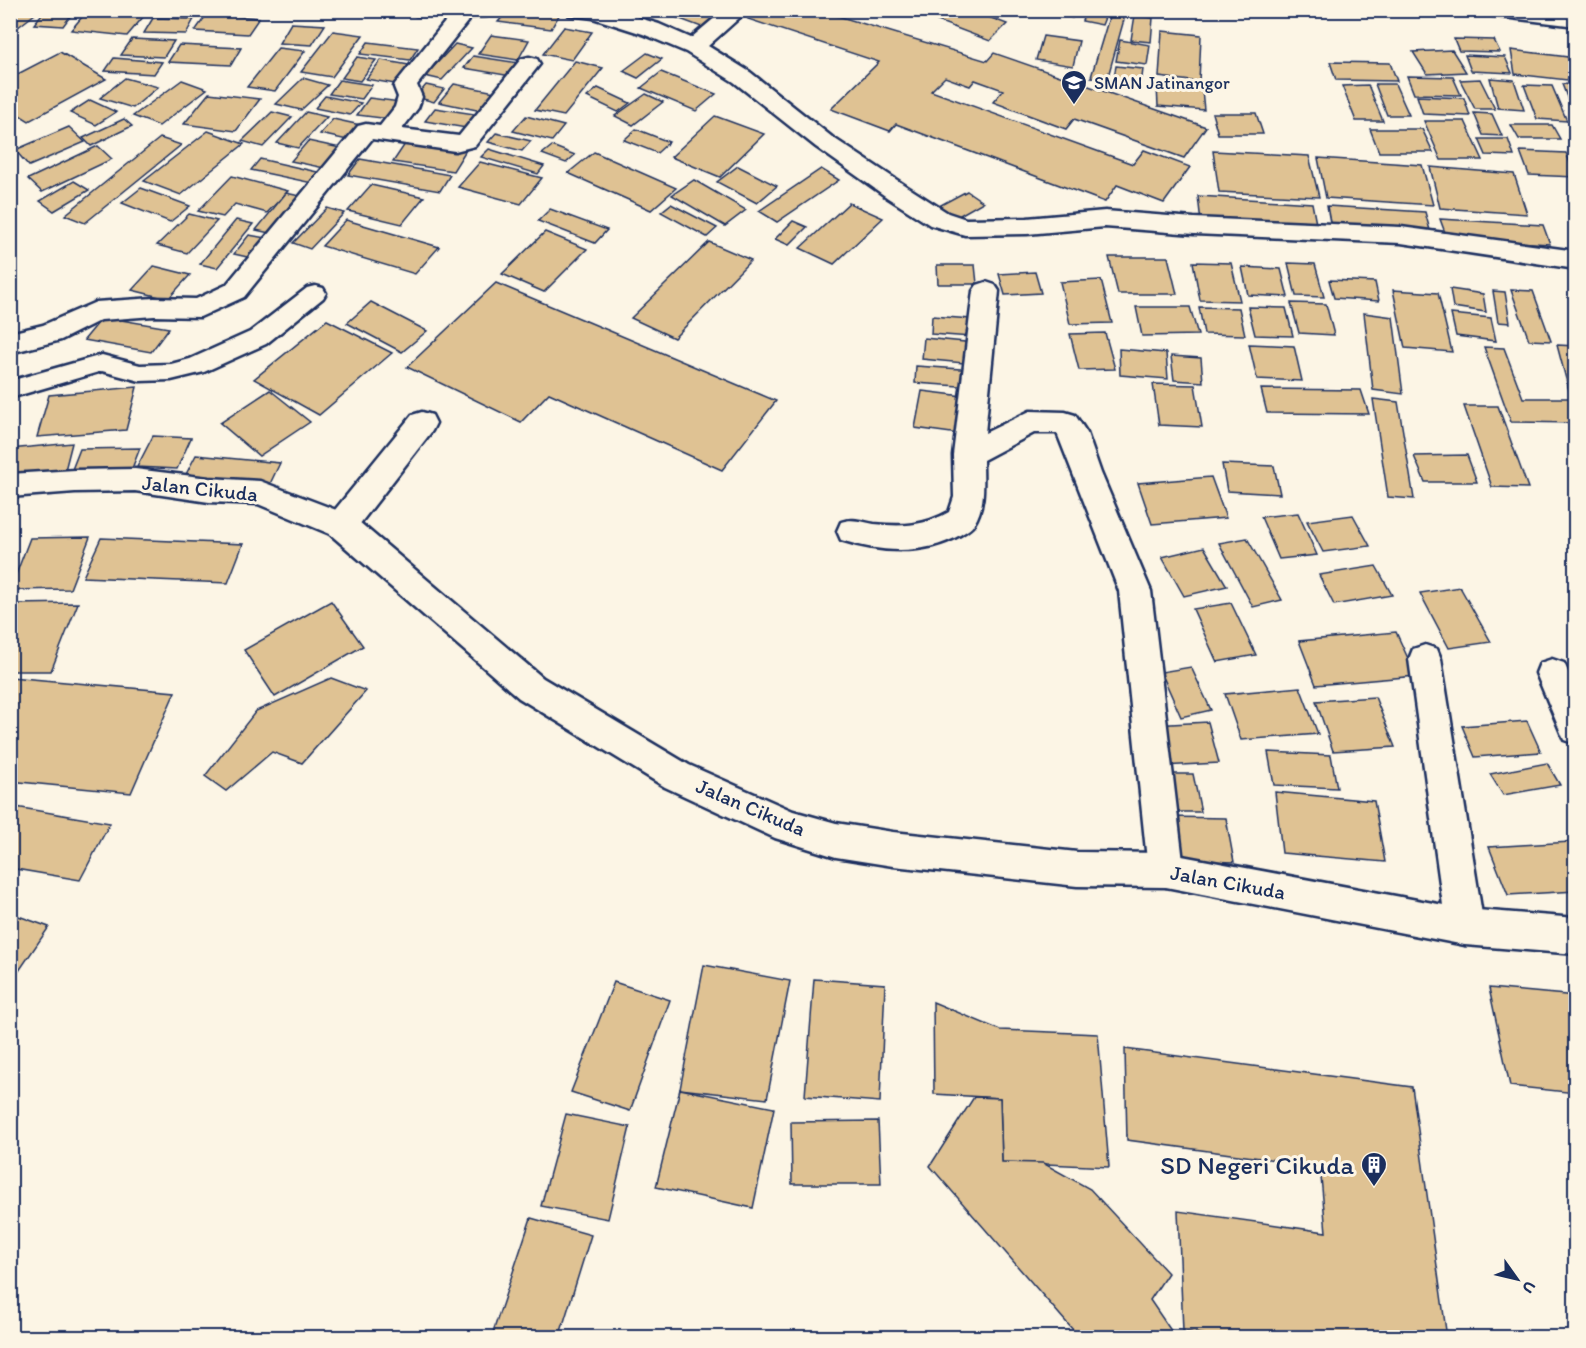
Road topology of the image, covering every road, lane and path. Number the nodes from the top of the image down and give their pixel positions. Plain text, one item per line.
1 (424, 10) edge
2 (480, 10) edge
3 (577, 10) edge
4 (738, 10) edge
5 (1495, 10) edge
6 (465, 11) edge
7 (1575, 20) edge
8 (694, 47) junction
9 (529, 64) dead end
10 (387, 133) junction
11 (1575, 260) edge
12 (986, 291) dead end
13 (315, 293) dead end
14 (10, 343) edge
15 (10, 390) edge
16 (423, 423) dead end
17 (968, 455) junction
18 (10, 486) edge
19 (341, 525) junction
20 (852, 531) dead end
21 (1425, 659) dead end
22 (1552, 673) dead end
23 (1575, 729) edge
24 (1166, 870) junction
25 (1465, 927) junction
26 (1575, 936) edge

1 - 6 street
2 - 6 street
3 - 8 street
4 - 8 street
5 - 7 street
6 - 10 street
8 - 11 street
9 - 10 street
10 - 14 street
12 - 17 street
13 - 15 lane
16 - 19 street
17 - 20 street
17 - 24 street
18 - 19 street, Jalan Cikuda
19 - 24 street, Jalan Cikuda
21 - 25 street
22 - 23 street
24 - 25 street, Jalan Cikuda
25 - 26 street, Jalan Cikuda

